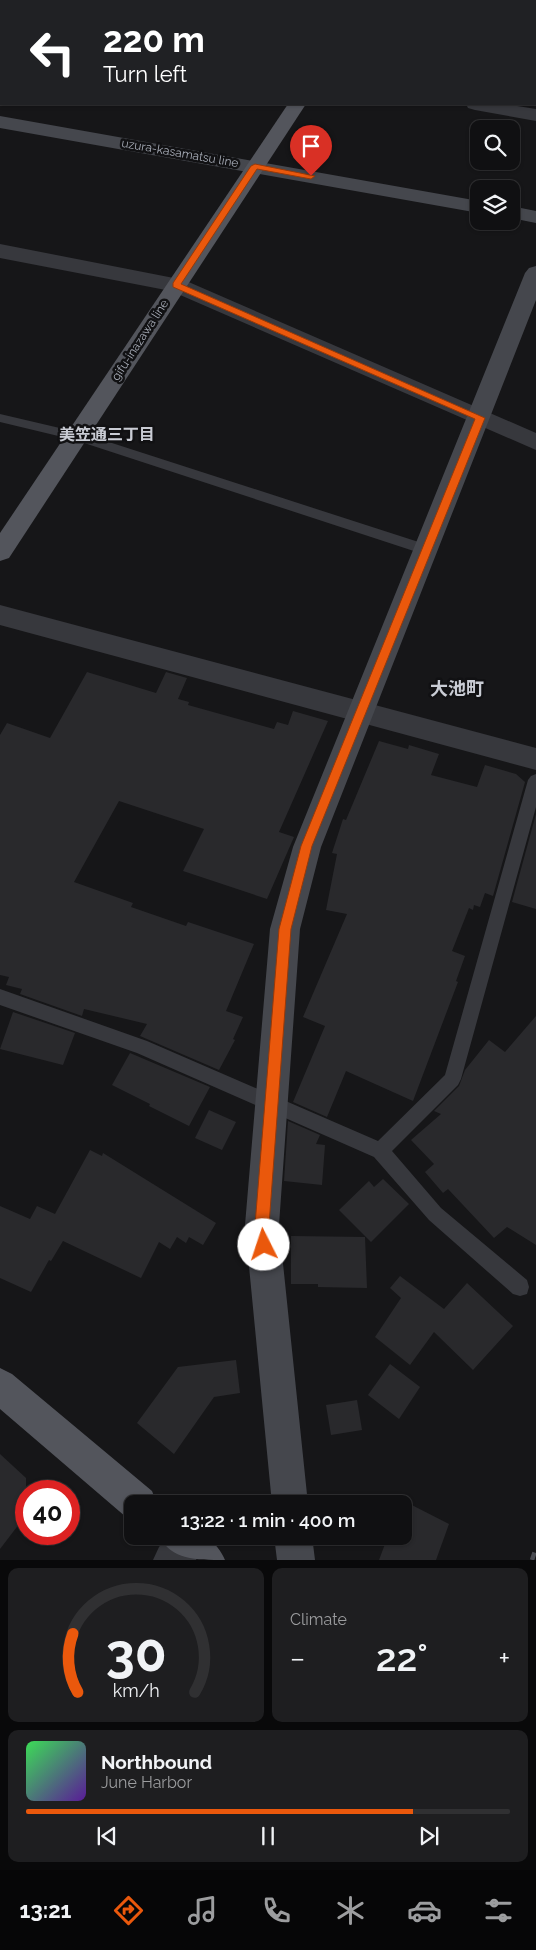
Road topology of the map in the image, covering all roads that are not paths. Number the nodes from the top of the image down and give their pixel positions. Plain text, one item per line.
1 (296, 105) edge
2 (481, 105) edge
3 (536, 115) edge
4 (0, 122) edge
5 (255, 166) junction
6 (470, 205) edge
7 (520, 214) edge
8 (536, 217) edge
9 (0, 251) edge
10 (536, 273) edge
11 (176, 285) junction
12 (0, 418) edge
13 (480, 418) junction
14 (77, 436) junction
15 (536, 442) edge
16 (426, 550) junction
17 (0, 552) edge
18 (0, 615) edge
19 (360, 712) junction
20 (536, 759) edge
21 (536, 780) edge
22 (0, 997) edge
23 (271, 1104) junction
24 (380, 1151) junction
25 (520, 1287) dead end
26 (0, 1386) edge
27 (128, 1495) edge
28 (289, 1495) edge
29 (294, 1545) edge
30 (296, 1560) edge

1 - 5 main road, gifu-inazawa line
2 - 3 street
4 - 5 street, uzura-kasamatsu line
5 - 6 street, uzura-kasamatsu line
5 - 11 main road, gifu-inazawa line
7 - 8 street
9 - 11 street
10 - 13 street
11 - 13 street
11 - 14 main road, gifu-inazawa line
12 - 14 lane
13 - 15 street
13 - 16 street
14 - 16 lane
14 - 17 main road, gifu-inazawa line
16 - 19 street
18 - 19 street
19 - 20 street
19 - 23 street
21 - 24 lane
22 - 23 lane
23 - 24 lane
23 - 28 street
24 - 25 lane
26 - 27 main road
29 - 30 street

